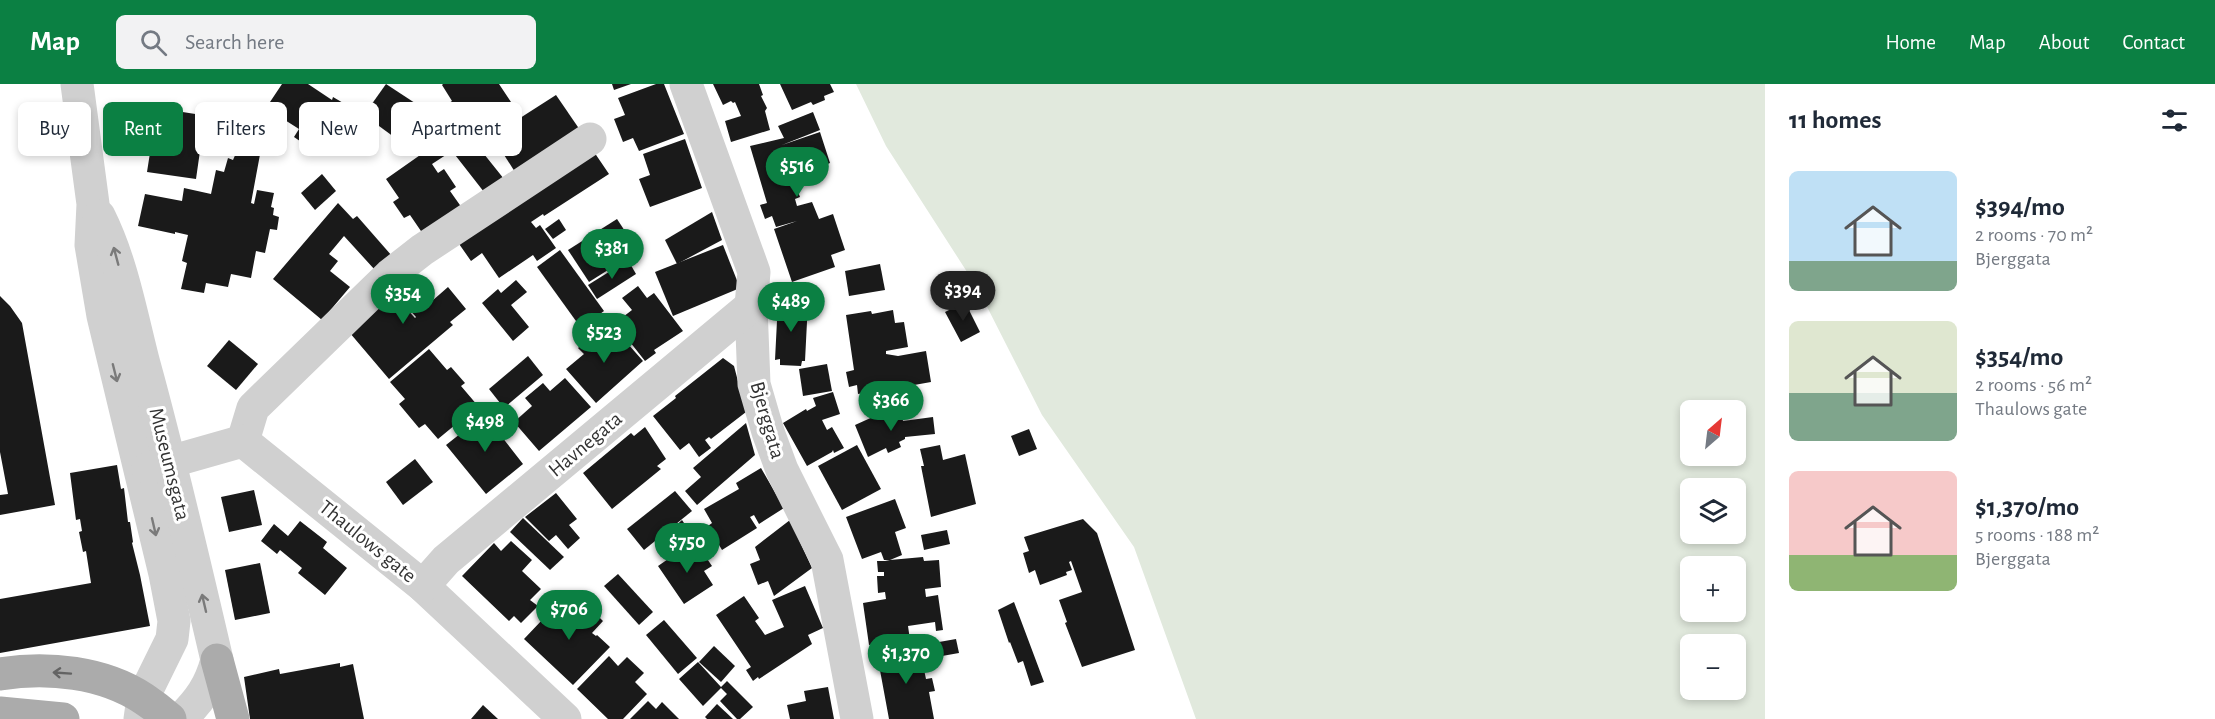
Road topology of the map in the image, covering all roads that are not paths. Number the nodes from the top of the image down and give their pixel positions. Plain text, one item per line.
1 (77, 84) edge
2 (686, 84) edge
3 (590, 139) dead end
4 (751, 306) junction
5 (243, 441) junction
6 (156, 466) junction
7 (423, 586) junction
8 (217, 660) junction
9 (0, 674) edge
10 (141, 709) edge
11 (0, 713) edge
12 (63, 719) edge
13 (171, 719) edge
14 (181, 719) edge
15 (233, 719) edge
16 (565, 719) edge
17 (857, 719) edge

1 - 6 street, Museumsgata
2 - 4 street, Bjerggata
3 - 5 street
4 - 7 street, Havnegata
4 - 17 street, Bjerggata
5 - 6 street
5 - 7 street, Thaulows gate
8 -> 6 street, Museumsgata
6 -> 10 street, Museumsgata
7 - 16 street, Thaulows gate
8 - 14 street
8 - 15 main road
10 -> 9 main road
10 - 13 main road
11 - 12 main road

